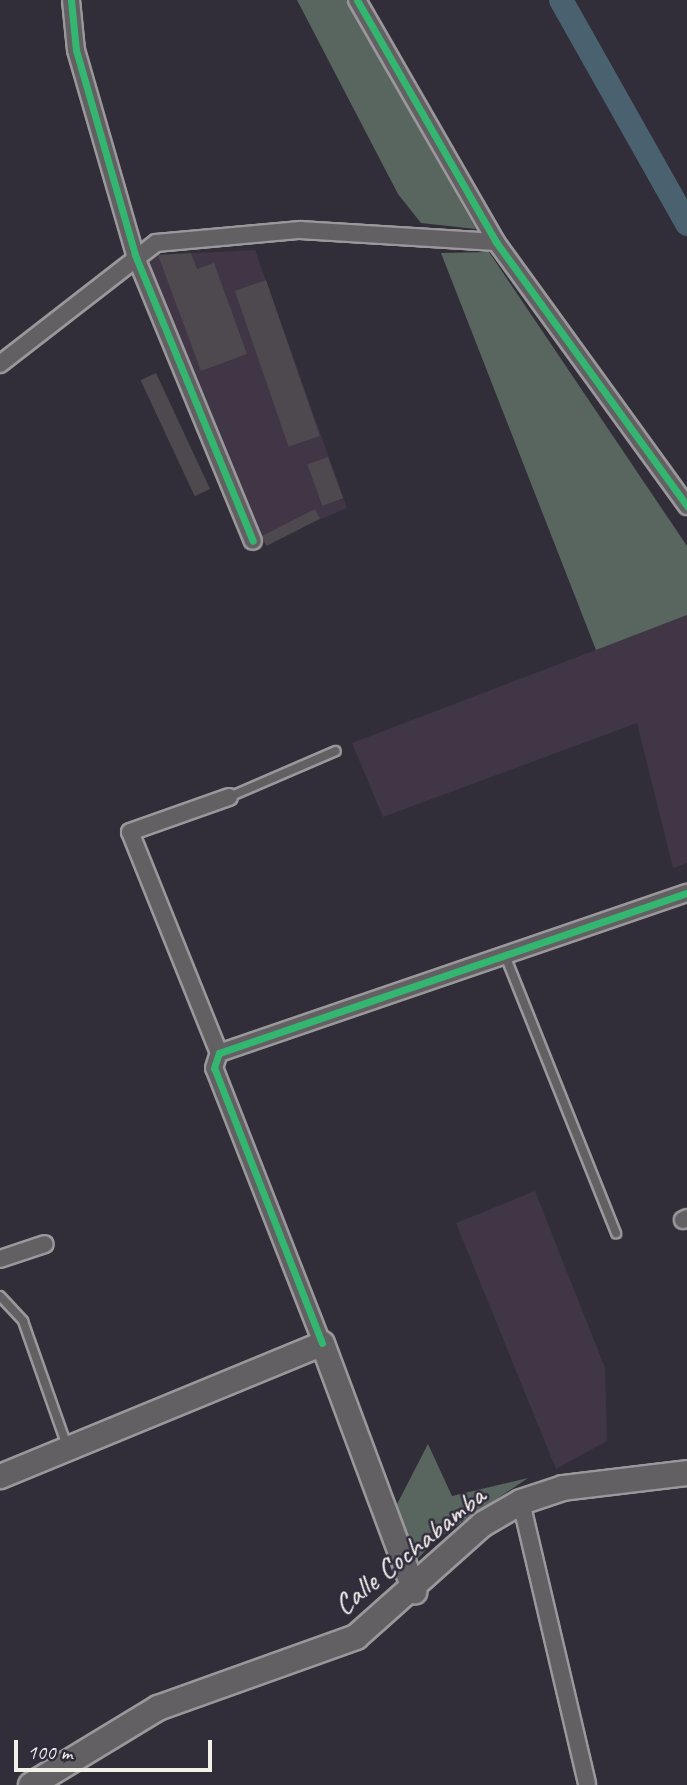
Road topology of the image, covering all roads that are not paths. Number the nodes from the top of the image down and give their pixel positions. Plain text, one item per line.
1 (71, 0) edge
2 (357, 0) edge
3 (495, 242) junction
4 (135, 254) junction
5 (0, 364) edge
6 (687, 506) edge
7 (253, 541) dead end
8 (336, 751) dead end
9 (229, 797) joint
10 (687, 893) edge
11 (505, 953) junction
12 (219, 1053) junction
13 (616, 1233) dead end
14 (46, 1244) dead end
15 (0, 1259) edge
16 (0, 1296) edge
17 (322, 1343) junction
18 (68, 1449) junction
19 (687, 1472) edge
20 (0, 1476) edge
21 (521, 1502) junction
22 (414, 1591) junction
23 (587, 1783) dead end
24 (32, 1785) edge

1 - 4 street
2 - 3 street
3 - 4 street
3 - 6 street
4 - 5 street
4 - 7 street
8 - 9 lane
9 - 12 street
10 - 11 street
11 - 12 street
11 - 13 lane
12 - 17 street
14 - 15 street
16 - 18 lane
17 - 18 main road
17 - 22 main road
18 - 20 main road
19 - 21 main road, Calle Cochabamba
21 - 22 main road, Calle Cochabamba
21 - 23 street
22 - 24 main road, Calle Cochabamba

